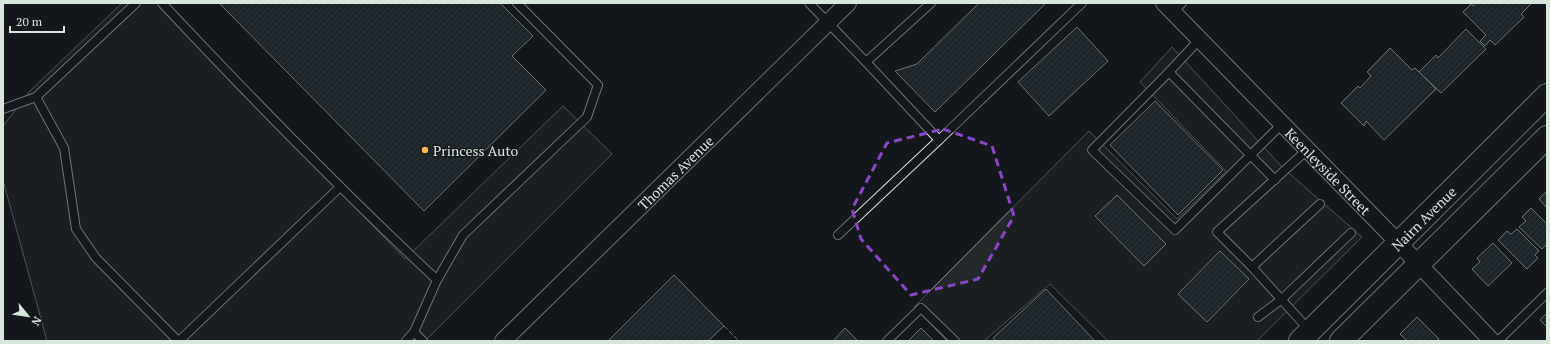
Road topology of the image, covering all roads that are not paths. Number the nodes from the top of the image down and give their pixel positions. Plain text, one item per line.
1 (136, 3) edge
2 (162, 3) edge
3 (517, 3) edge
4 (809, 3) edge
5 (848, 3) edge
6 (931, 3) edge
7 (1082, 3) edge
8 (1173, 6) edge
9 (828, 22) junction
10 (1200, 40) junction
11 (866, 62) junction
12 (1169, 72) junction
13 (1547, 95) edge
14 (36, 97) junction
15 (3, 109) edge
16 (1282, 124) junction
17 (1547, 137) edge
18 (939, 140) junction
19 (1307, 150) junction
20 (1250, 155) junction
21 (1275, 180) junction
22 (340, 187) junction
23 (1320, 204) dead end
24 (1351, 233) dead end
25 (838, 235) dead end
26 (1399, 243) junction
27 (1418, 264) junction
28 (1252, 267) junction
29 (437, 280) junction
30 (1547, 293) edge
31 (1282, 299) junction
32 (1258, 317) dead end
33 (414, 332) junction
34 (1305, 336) edge
35 (179, 341) edge
36 (406, 341) edge
37 (423, 341) edge
38 (502, 341) edge
39 (887, 341) edge
40 (955, 341) edge
41 (1341, 341) edge
42 (1492, 341) edge
43 (1498, 341) edge

1 - 14 lane
2 - 22 lane
3 - 29 lane
4 - 9 lane
5 - 9 street, Thomas Avenue
6 - 11 lane
7 - 18 lane
8 - 10 street, Keenleyside Street
9 - 11 lane
9 - 38 street, Thomas Avenue
10 - 12 lane
10 - 16 street, Keenleyside Street
11 - 18 lane
12 - 20 lane
12 - 20 lane
13 - 26 main road, Nairn Avenue
14 - 15 lane
14 - 35 lane
16 - 19 street, Keenleyside Street
16 - 20 lane
17 - 27 main road, Nairn Avenue
18 - 25 lane
19 - 21 lane
19 - 26 street, Keenleyside Street
20 - 21 lane
21 - 28 lane
22 - 29 lane
22 - 35 lane
23 - 28 lane
24 - 31 lane
26 - 27 street, Keenleyside Street
26 - 34 main road, Nairn Avenue
27 - 41 main road, Nairn Avenue
27 - 42 street, Keenleyside Street
28 - 31 lane
29 - 33 lane
30 - 43 lane
31 - 32 lane
31 - 34 lane
33 - 36 lane
33 - 37 lane
39 - 40 lane

